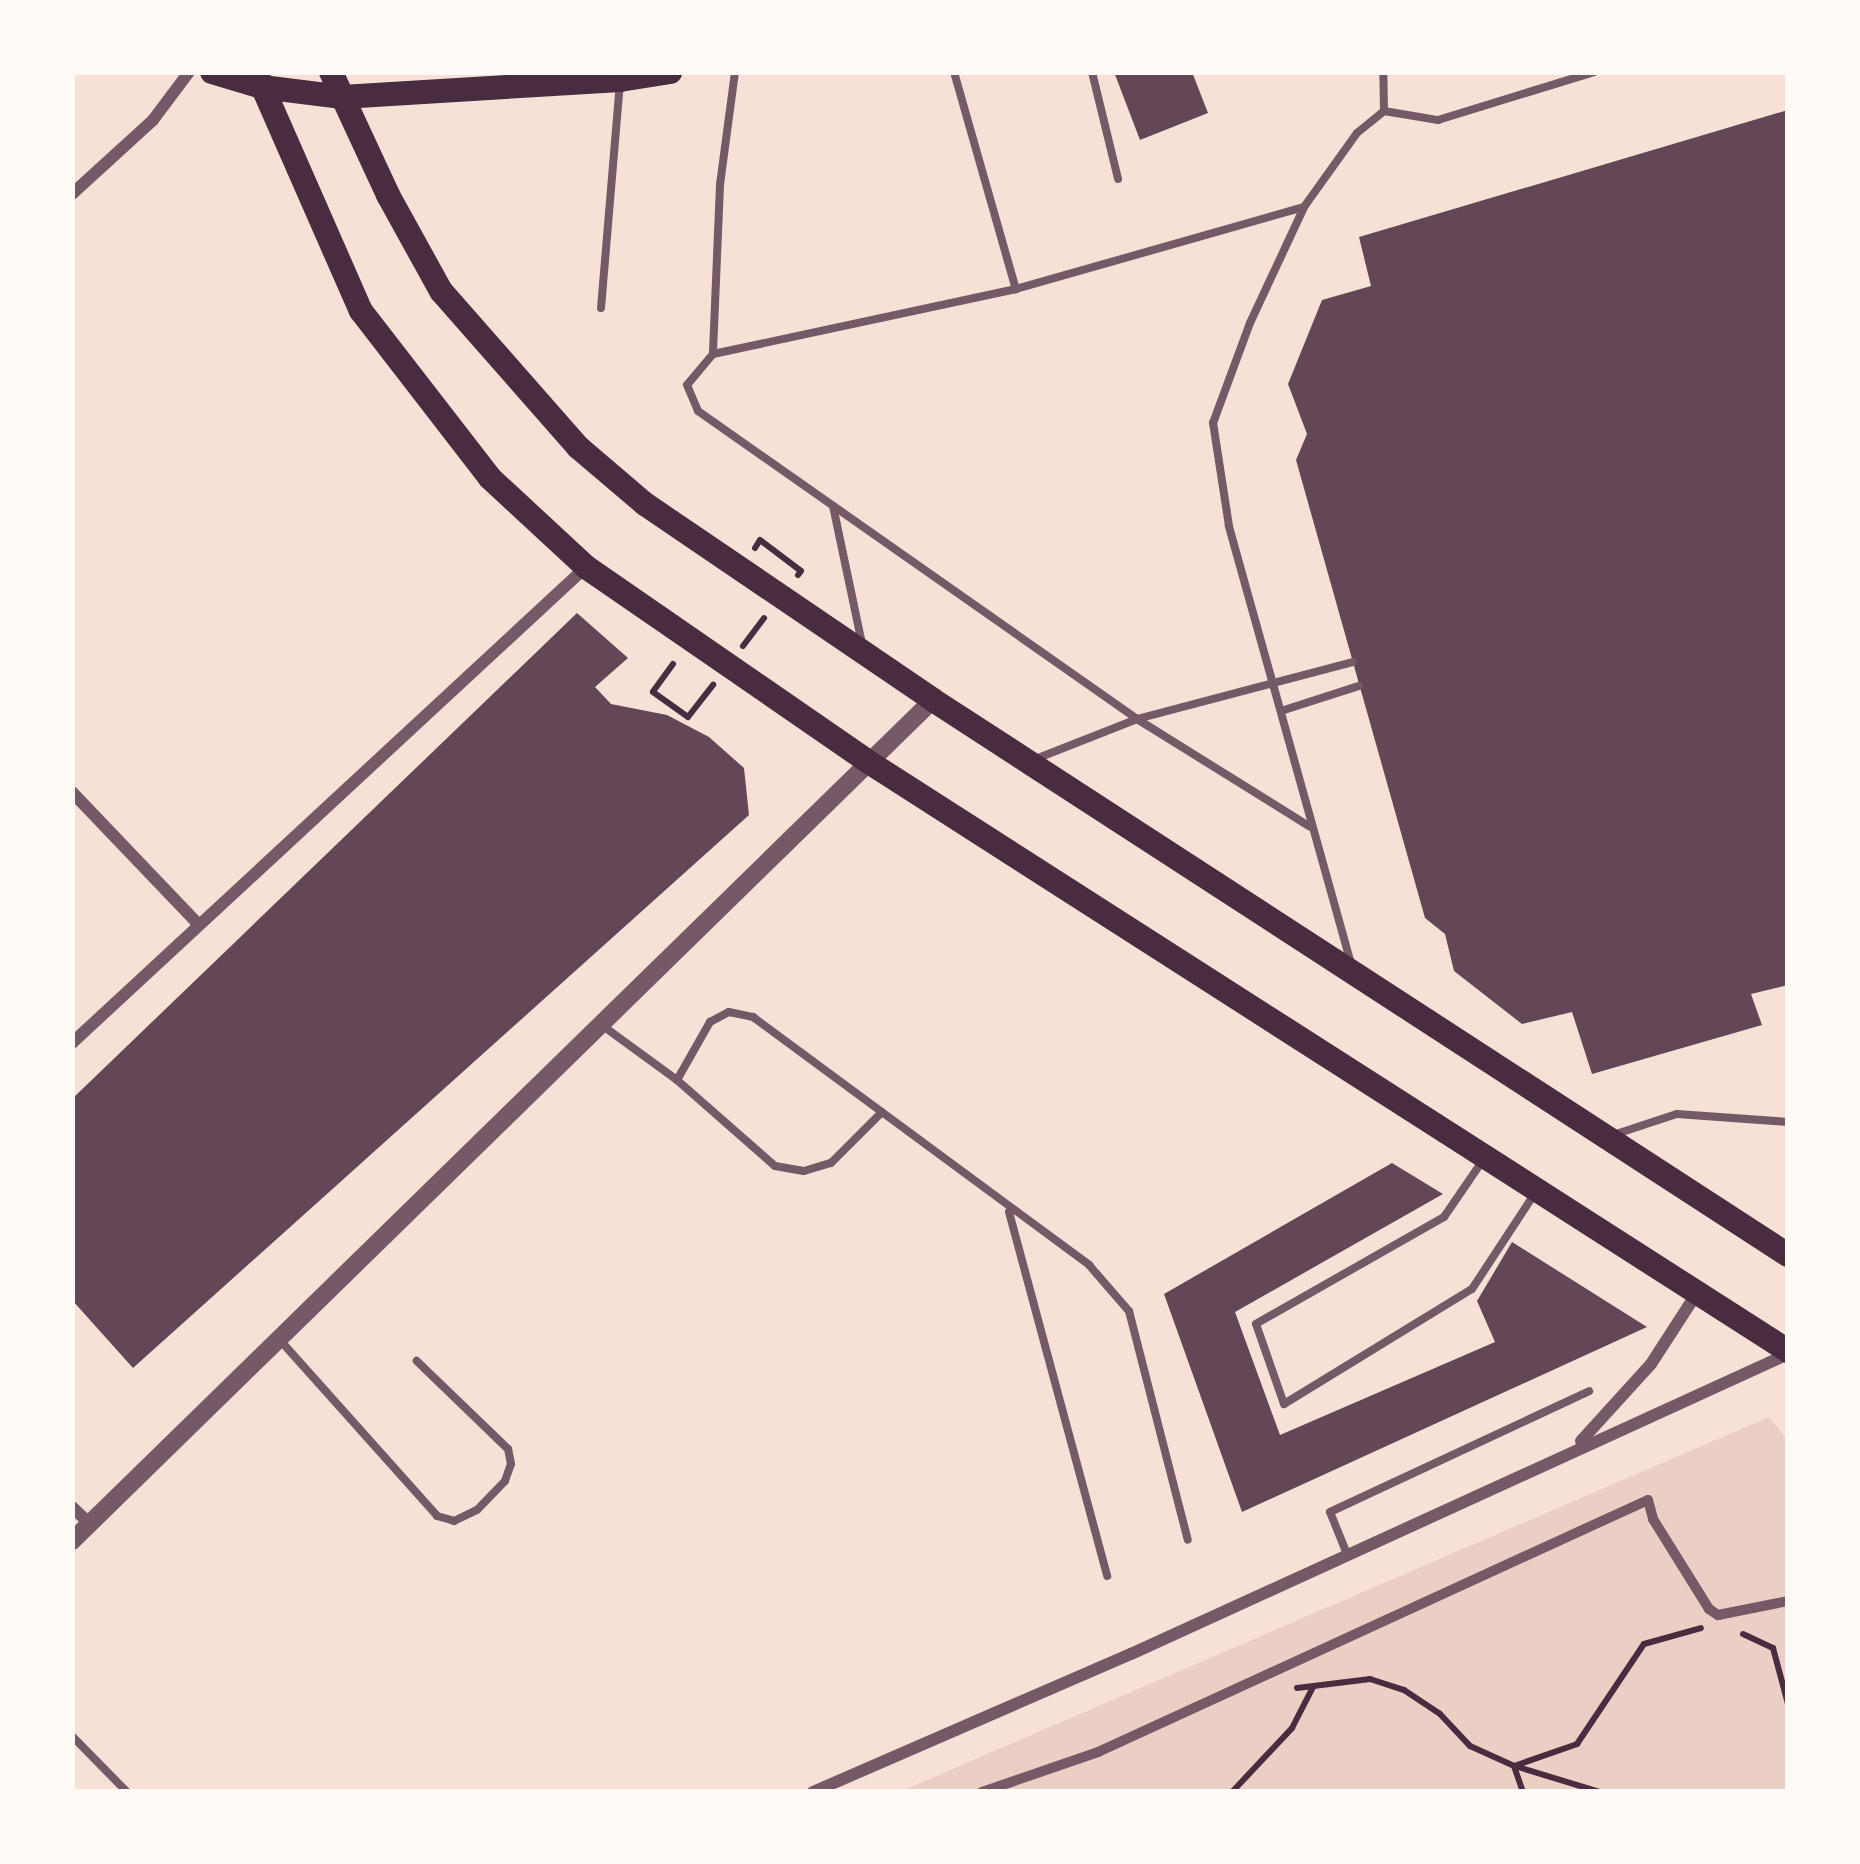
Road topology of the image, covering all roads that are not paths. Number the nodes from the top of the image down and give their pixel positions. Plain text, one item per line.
1 (189, 72) edge
2 (212, 72) edge
3 (331, 72) edge
4 (670, 72) edge
5 (735, 72) edge
6 (954, 72) edge
7 (1092, 72) edge
8 (1383, 72) edge
9 (1594, 72) edge
10 (259, 80) edge
11 (620, 80) junction
12 (342, 97) junction
13 (1384, 111) junction
14 (1118, 179) dead end
15 (72, 194) edge
16 (1304, 207) junction
17 (1016, 289) junction
18 (601, 308) dead end
19 (712, 354) junction
20 (832, 504) junction
21 (586, 567) junction
22 (863, 651) junction
23 (1353, 662) dead end
24 (1274, 684) junction
25 (1359, 686) dead end
26 (933, 700) junction
27 (1281, 711) junction
28 (1137, 719) junction
29 (867, 761) junction
30 (1028, 762) junction
31 (72, 792) edge
32 (1310, 826) junction
33 (198, 923) junction
34 (1354, 974) junction
35 (602, 1025) junction
36 (72, 1043) edge
37 (677, 1080) junction
38 (882, 1112) junction
39 (1788, 1121) edge
40 (1606, 1137) junction
41 (1486, 1157) junction
42 (1537, 1190) junction
43 (1009, 1211) junction
44 (1788, 1256) edge
45 (1697, 1293) junction
46 (278, 1338) junction
47 (1788, 1353) edge
48 (417, 1360) dead end
49 (1589, 1391) dead end
50 (1571, 1450) junction
51 (72, 1507) edge
52 (90, 1524) junction
53 (1188, 1540) dead end
54 (72, 1541) edge
55 (1347, 1554) junction
56 (1107, 1576) dead end
57 (1788, 1601) edge
58 (72, 1736) edge
59 (128, 1792) edge
60 (813, 1792) edge
61 (982, 1792) edge

1 - 15 street
2 - 10 main road
3 - 12 main road
4 - 11 main road
5 - 19 lane
6 - 17 lane
7 - 14 lane
8 - 13 lane
9 - 13 lane
10 - 12 main road
10 - 21 main road
11 - 12 main road
11 - 18 lane
12 - 22 main road
13 - 16 lane
16 - 17 lane
16 - 24 lane
17 - 19 lane
19 - 20 lane
20 - 22 lane
20 - 28 lane
21 - 29 main road
21 - 33 street
22 - 26 main road
23 - 24 lane
24 - 27 lane
24 - 28 lane
25 - 27 lane
26 - 29 street
26 - 30 main road
27 - 32 lane
28 - 30 lane
28 - 32 lane
29 - 35 street
29 - 41 main road
30 - 34 main road
31 - 33 street
32 - 34 lane
33 - 36 street
34 - 40 main road
35 - 37 lane
35 - 46 street
37 - 38 lane
37 - 38 lane
38 - 43 lane
39 - 40 lane
40 - 44 main road
41 - 42 main road
41 - 42 lane
42 - 45 main road
43 - 53 lane
43 - 56 lane
45 - 47 main road
45 - 50 street
46 - 48 lane
46 - 52 street
47 - 50 street
49 - 55 lane
50 - 55 street
51 - 52 street
52 - 54 street
55 - 60 street
57 - 61 street
58 - 59 lane

